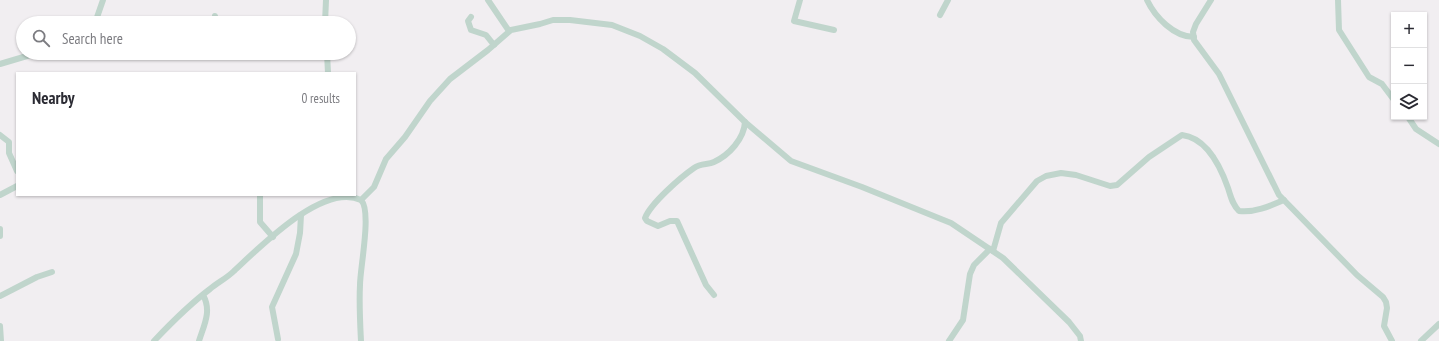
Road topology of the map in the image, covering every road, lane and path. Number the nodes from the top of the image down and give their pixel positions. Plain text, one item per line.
1 (103, 0) edge
2 (326, 0) edge
3 (488, 0) edge
4 (800, 0) edge
5 (948, 0) edge
6 (1147, 0) edge
7 (1211, 0) edge
8 (1338, 0) edge
9 (940, 15) dead end
10 (98, 16) edge
11 (325, 16) edge
12 (471, 17) dead end
13 (834, 30) dead end
14 (509, 31) junction
15 (1194, 37) junction
16 (494, 45) junction
17 (16, 59) edge
18 (327, 60) edge
19 (3, 63) edge
20 (328, 72) edge
21 (1391, 96) edge
22 (1410, 120) edge
23 (745, 122) junction
24 (0, 135) edge
25 (1439, 144) edge
26 (16, 169) edge
27 (16, 187) edge
28 (0, 195) edge
29 (260, 196) edge
30 (336, 197) edge
31 (362, 200) junction
32 (1284, 200) junction
33 (301, 215) junction
34 (0, 229) edge
35 (0, 236) edge
36 (273, 237) junction
37 (992, 250) junction
38 (52, 272) dead end
39 (203, 295) junction
40 (714, 295) dead end
41 (0, 296) edge
42 (1439, 324) edge
43 (0, 326) edge
44 (278, 339) dead end
45 (1, 341) edge
46 (154, 341) edge
47 (199, 341) edge
48 (361, 341) edge
49 (949, 341) edge
50 (1081, 341) edge
51 (1392, 341) edge
52 (1421, 341) edge

1 - 10 street
2 - 11 street
3 - 14 street
4 - 13 street
5 - 9 street
6 - 15 street
7 - 15 street
8 - 21 street
12 - 16 street
14 - 16 street
14 - 23 street
15 - 32 street
16 - 31 street
17 - 19 street
18 - 20 street
22 - 25 street
23 - 37 street
23 - 40 street
24 - 26 street
27 - 28 street
29 - 36 street
30 - 31 street
30 - 33 street
31 - 48 street
32 - 37 street
32 - 51 street
33 - 36 street
33 - 44 street
34 - 35 street
36 - 39 street
37 - 49 street
37 - 50 street
38 - 41 street
39 - 46 street
39 - 47 street
42 - 52 street
43 - 45 street

